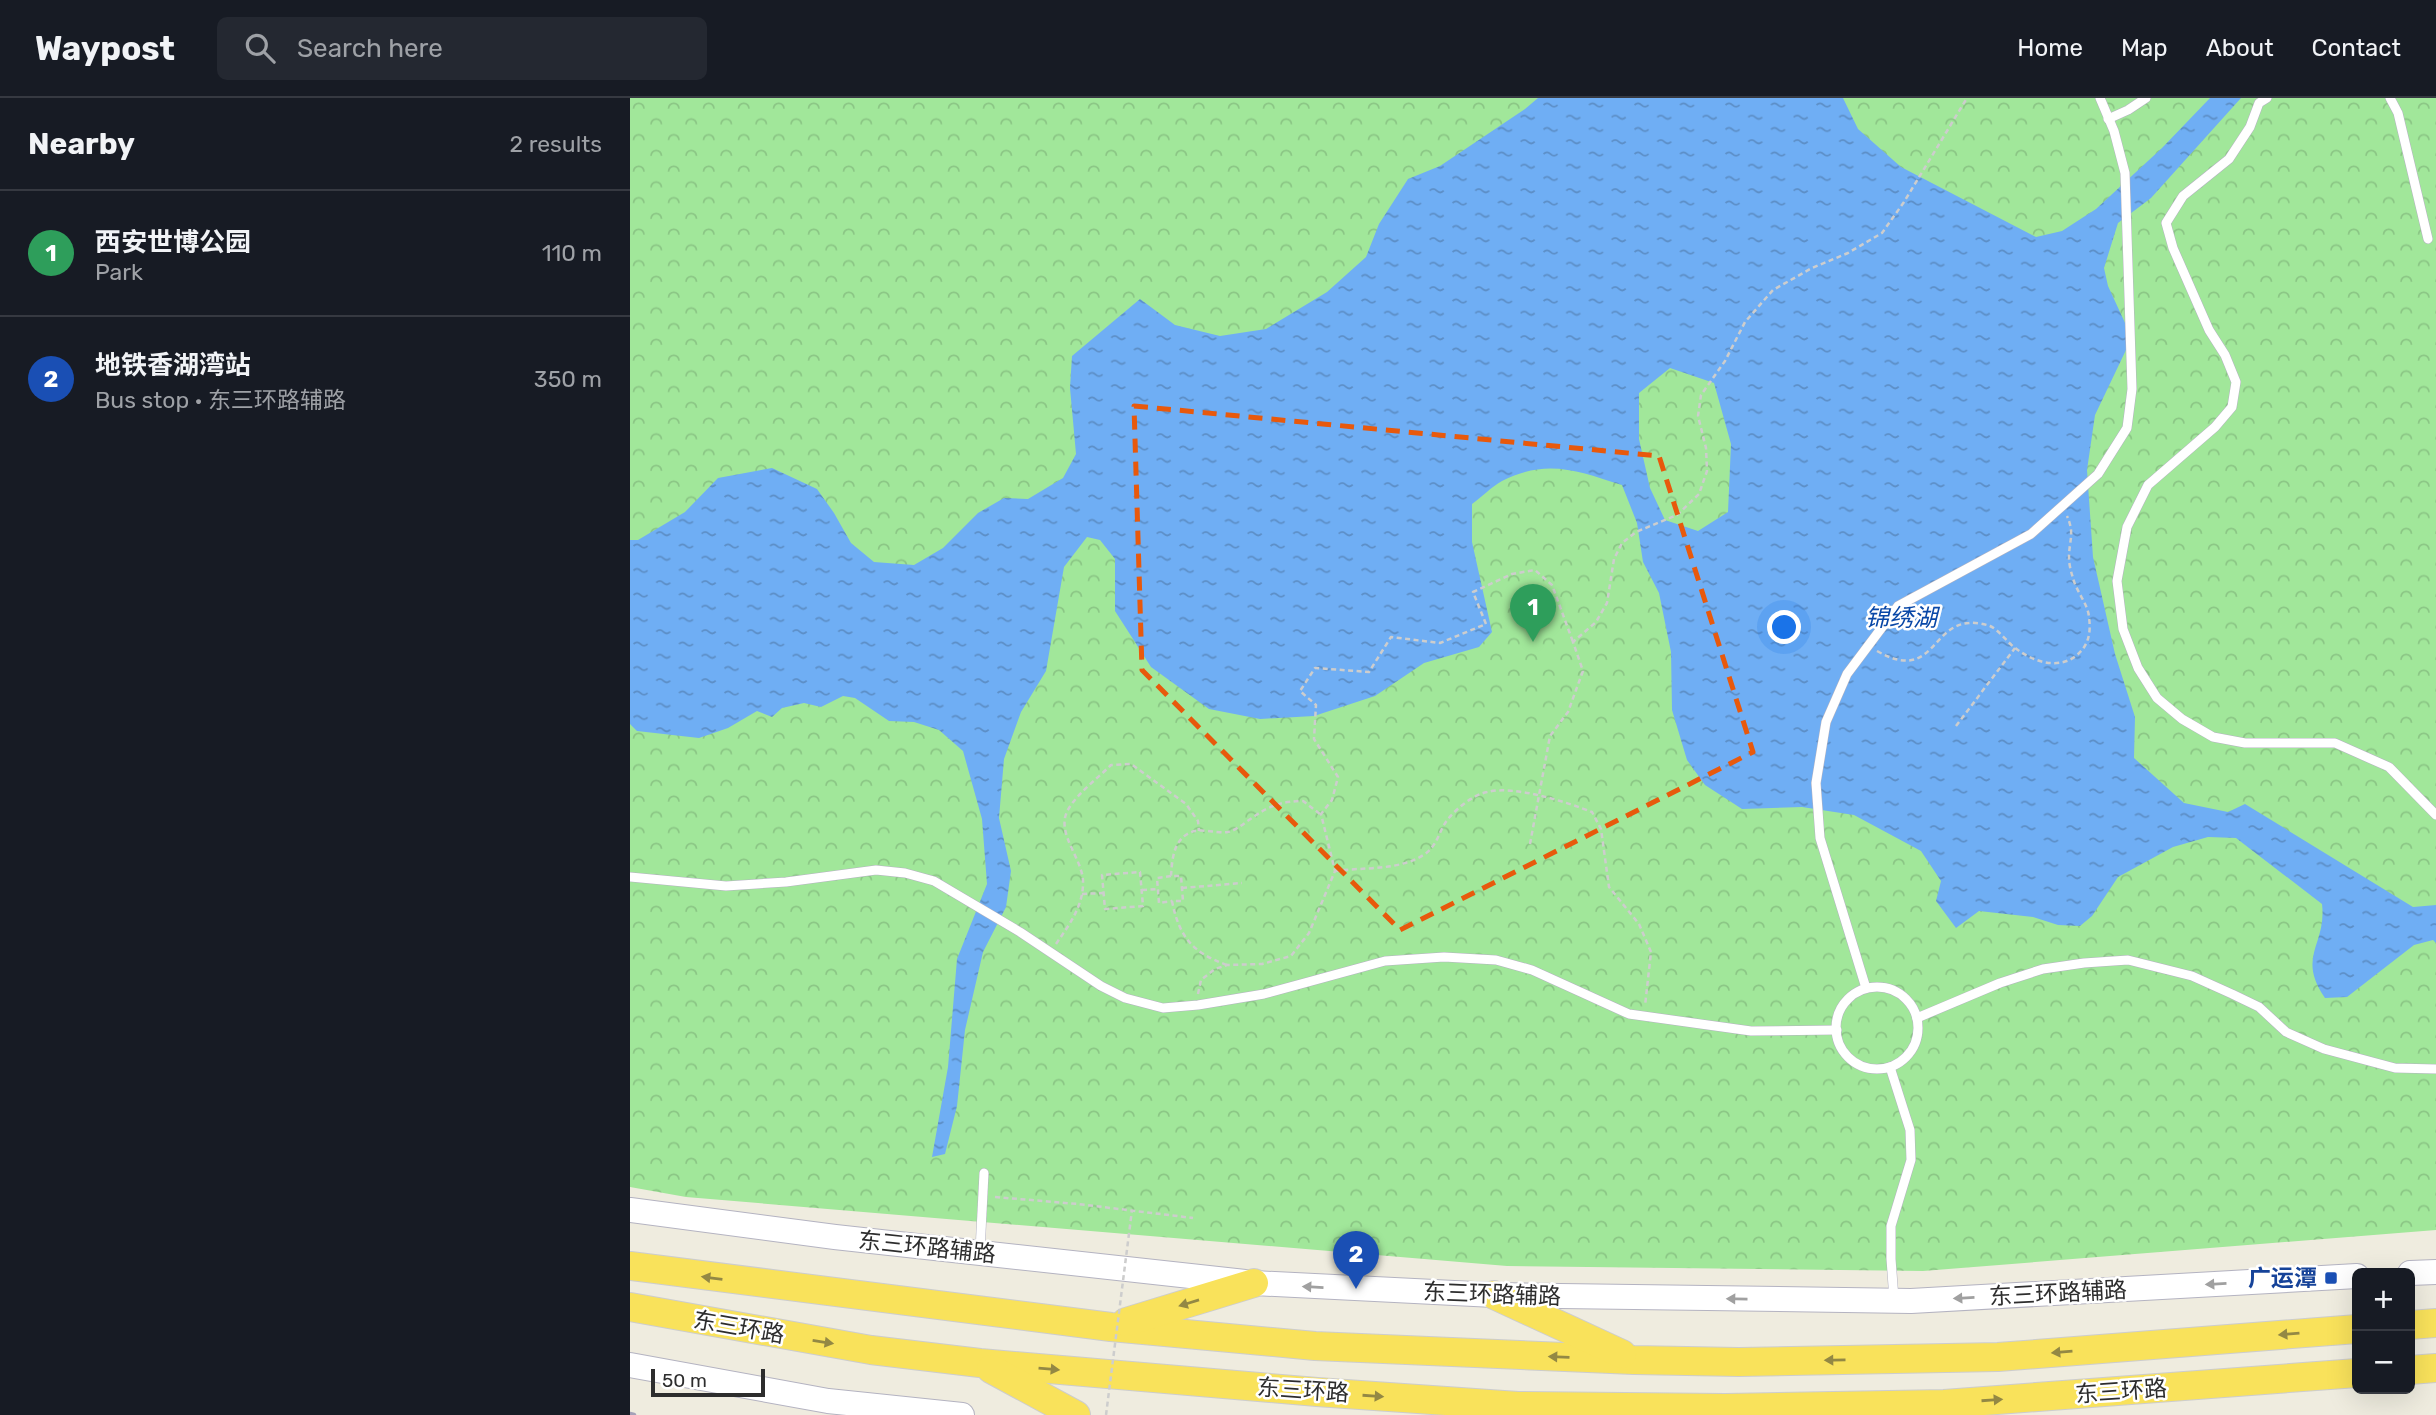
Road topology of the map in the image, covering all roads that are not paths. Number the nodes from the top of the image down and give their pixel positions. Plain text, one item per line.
1 (2100, 98) edge
2 (2146, 98) edge
3 (2267, 98) edge
4 (2390, 98) edge
5 (2108, 118) junction
6 (2428, 239) dead end
7 (2436, 815) edge
8 (630, 877) edge
9 (1866, 988) junction
10 (1917, 1018) junction
11 (1837, 1030) junction
12 (1890, 1067) junction
13 (2436, 1069) edge
14 (984, 1173) dead end
15 (630, 1210) edge
16 (980, 1253) junction
17 (630, 1266) edge
18 (2436, 1272) edge
19 (2415, 1273) edge
20 (2352, 1276) edge
21 (1254, 1283) junction
22 (1494, 1295) junction
23 (1894, 1301) junction
24 (630, 1307) edge
25 (2436, 1322) edge
26 (2415, 1324) edge
27 (1111, 1327) junction
28 (2352, 1329) edge
29 (1634, 1360) junction
30 (979, 1363) junction
31 (630, 1365) edge
32 (2436, 1368) edge
33 (2415, 1370) edge
34 (2352, 1373) edge
35 (1518, 1406) junction
36 (962, 1415) edge
37 (1076, 1415) edge
38 (1491, 1415) edge

1 - 5 lane
2 - 5 lane
3 - 7 lane
4 - 6 lane
5 - 9 lane
8 - 11 lane
9 - 10 lane
9 - 11 lane
10 - 12 lane
10 - 13 lane
11 - 12 lane
12 - 23 lane
14 - 16 lane
15 - 16 main road, 东三环路辅路
16 - 21 main road, 东三环路辅路
27 -> 17 highway, 东三环路
18 - 19 main road
20 -> 23 main road, 东三环路辅路
22 -> 21 main road, 东三环路辅路
21 -> 27 highway
23 -> 22 main road, 东三环路辅路
22 - 29 highway
24 -> 30 highway, 东三环路
25 - 26 highway
29 -> 27 highway, 东三环路
28 -> 29 highway, 东三环路
30 -> 35 highway, 东三环路
30 - 37 highway
31 - 36 main road
32 - 33 highway
35 -> 34 highway, 东三环路
35 - 38 highway

